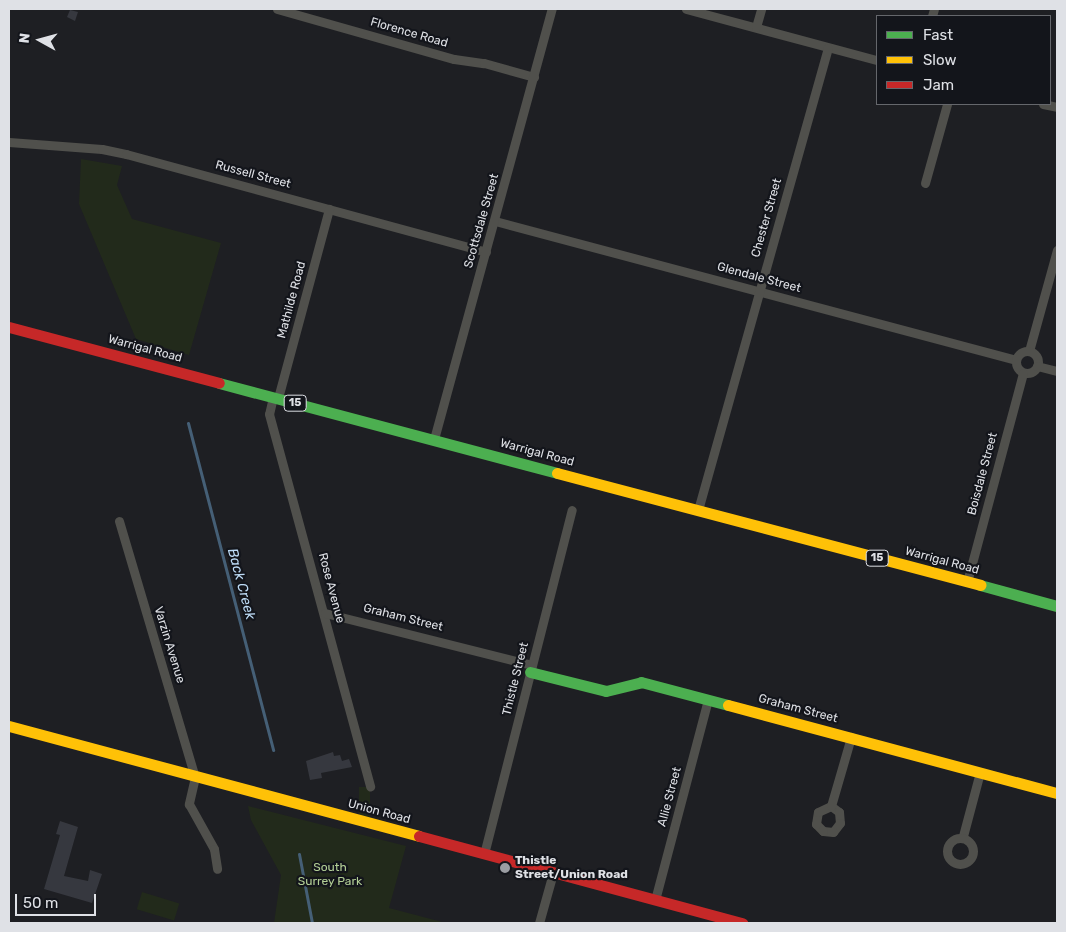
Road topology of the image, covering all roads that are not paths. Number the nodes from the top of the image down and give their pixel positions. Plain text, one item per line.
1 (277, 9) edge
2 (552, 9) edge
3 (686, 9) edge
4 (761, 9) edge
5 (756, 27) junction
6 (828, 48) junction
7 (876, 60) edge
8 (534, 77) junction
9 (947, 105) edge
10 (9, 142) edge
11 (925, 183) dead end
12 (329, 209) junction
13 (495, 221) junction
14 (1057, 250) edge
15 (486, 252) junction
16 (759, 292) junction
17 (9, 327) edge
18 (1029, 351) junction
19 (1016, 360) junction
20 (1037, 366) junction
21 (1057, 371) edge
22 (1023, 373) junction
23 (276, 398) junction
24 (434, 440) junction
25 (572, 510) dead end
26 (698, 510) junction
27 (119, 521) dead end
28 (967, 582) junction
29 (1057, 606) edge
30 (325, 613) junction
31 (531, 669) junction
32 (708, 700) junction
33 (9, 726) edge
34 (851, 738) junction
35 (980, 772) junction
36 (195, 777) junction
37 (370, 787) dead end
38 (1057, 793) edge
39 (831, 806) dead end
40 (963, 836) dead end
41 (484, 854) junction
42 (217, 869) dead end
43 (553, 873) junction
44 (656, 900) junction
45 (713, 920) edge
46 (539, 923) edge
47 (742, 923) edge

1 - 8 street, Florence Road
2 - 8 street, Scottsdale Street
3 - 5 street
4 - 5 street
5 - 6 street
6 - 7 street
6 - 16 street, Chester Street
8 - 13 street, Scottsdale Street
9 - 11 street
10 - 12 street, Russell Street
12 - 15 street, Russell Street
12 - 23 street, Mathilde Road
13 - 15 street, Scottsdale Street
13 - 16 street, Glendale Street
14 - 18 street
15 - 24 street, Scottsdale Street
16 - 19 street, Glendale Street
16 - 26 street, Chester Street
17 - 23 street, Warrigal Road / 15
18 - 19 street
18 - 20 street
19 - 22 street
20 - 21 street
20 - 22 street
22 - 28 street, Boisdale Street
23 - 24 street, Warrigal Road / 15
23 - 30 street, Rose Avenue
24 - 26 street, Warrigal Road / 15
25 - 31 street, Thistle Street
26 - 28 street, Warrigal Road / 15
27 - 36 street, Varzin Avenue
28 - 29 street, Warrigal Road / 15
30 - 31 street, Graham Street
30 - 37 street, Rose Avenue
31 - 32 street, Graham Street
31 - 41 street, Thistle Street
32 - 34 street, Graham Street
32 - 44 street, Allie Street
33 - 36 street, Union Road
34 - 35 street, Graham Street
34 - 39 street
35 - 38 street, Graham Street
35 - 40 street
36 - 41 street, Union Road
36 - 42 street
41 - 43 street, Union Road
43 - 44 street, Union Road
43 - 46 street
44 - 45 street, Union Road
45 - 47 street, Union Road

